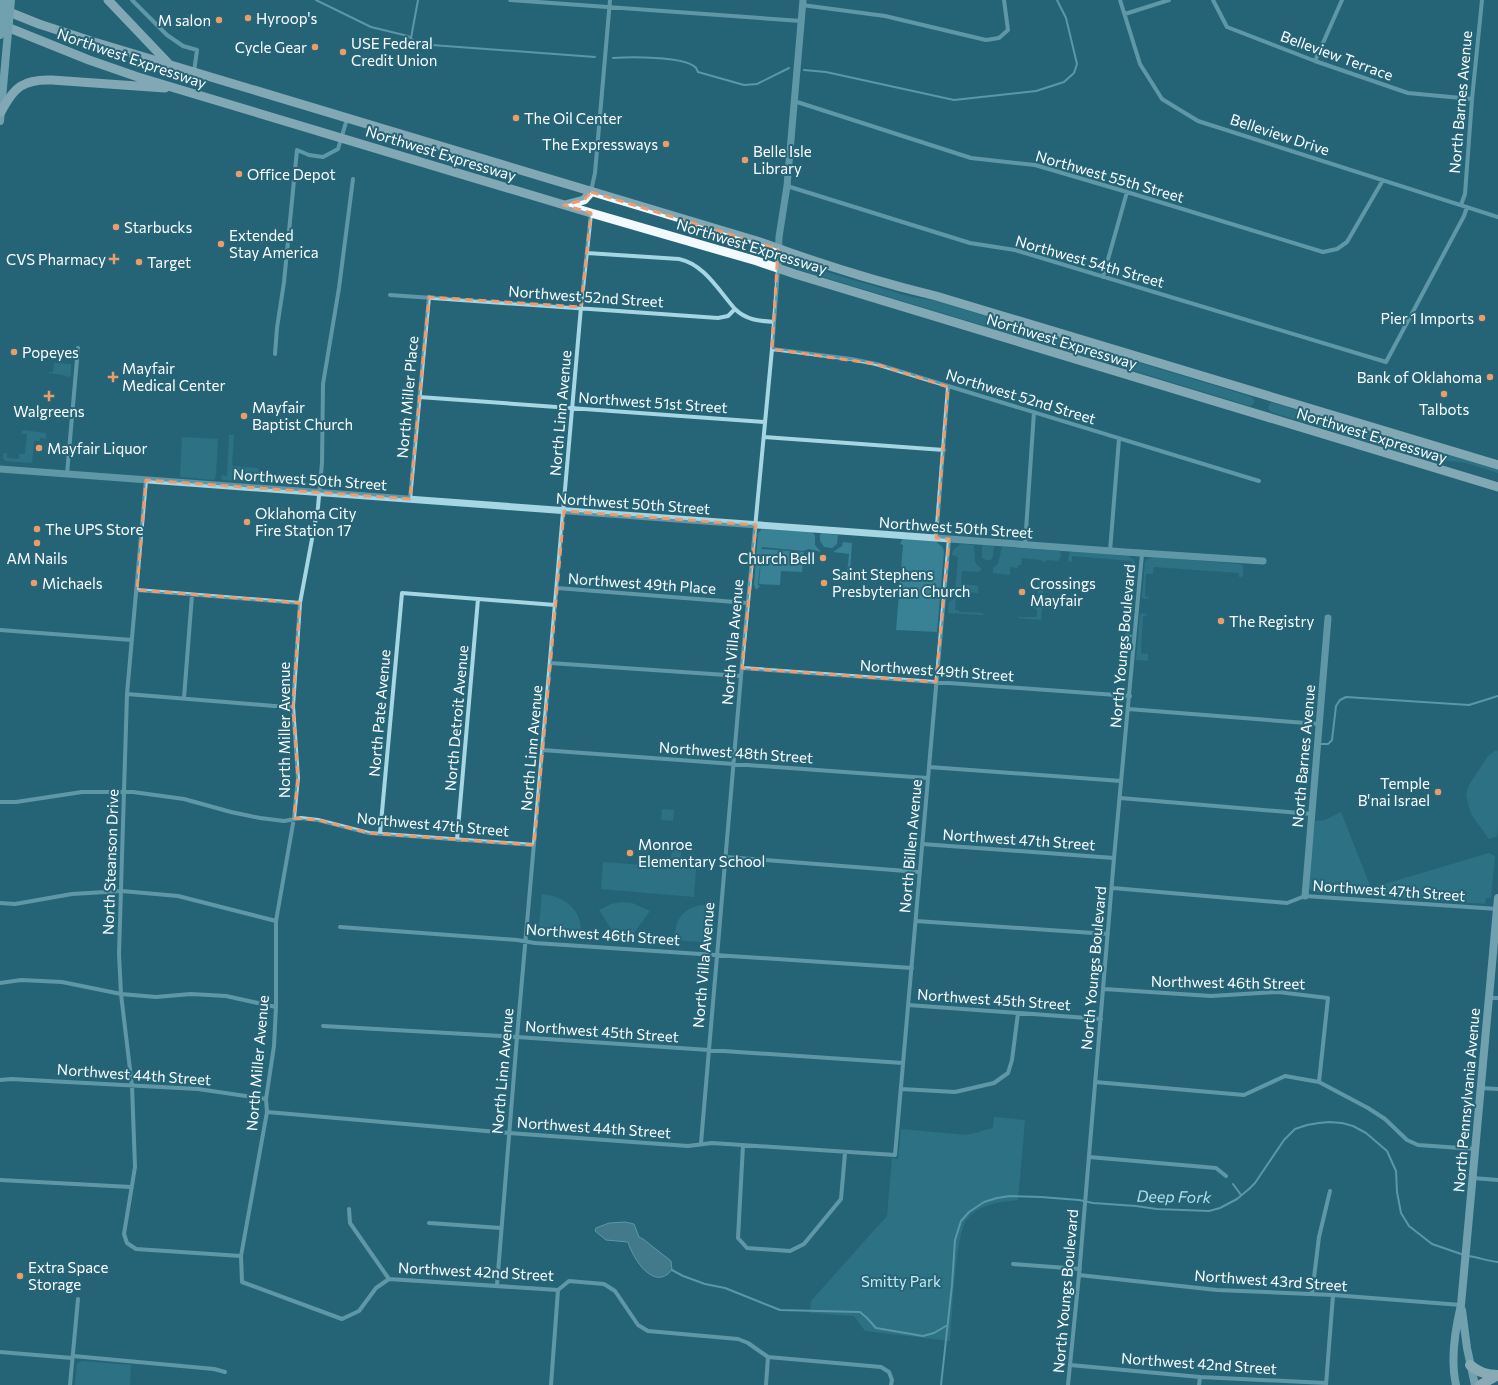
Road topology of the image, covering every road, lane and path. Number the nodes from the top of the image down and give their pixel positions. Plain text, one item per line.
1 (3, 0) edge
2 (11, 0) edge
3 (108, 0) edge
4 (132, 0) edge
5 (510, 0) edge
6 (610, 0) edge
7 (1004, 0) edge
8 (1120, 0) edge
9 (1169, 0) edge
10 (1213, 0) edge
11 (1342, 0) edge
12 (1482, 0) edge
13 (802, 2) edge
14 (610, 7) junction
15 (0, 8) edge
16 (1125, 14) junction
17 (801, 20) junction
18 (0, 24) edge
19 (0, 35) edge
20 (1315, 61) junction
21 (170, 65) junction
22 (194, 72) junction
23 (176, 88) junction
24 (1472, 99) junction
25 (794, 101) junction
26 (0, 116) edge
27 (347, 118) junction
28 (341, 138) junction
29 (353, 179) dead end
30 (1383, 180) junction
31 (787, 186) junction
32 (591, 192) junction
33 (1127, 192) junction
34 (564, 205) junction
35 (1461, 205) junction
36 (1467, 207) junction
37 (591, 213) junction
38 (1498, 217) edge
39 (778, 249) junction
40 (586, 253) junction
41 (778, 268) junction
42 (1103, 277) junction
43 (390, 295) dead end
44 (429, 297) junction
45 (581, 307) junction
46 (735, 309) junction
47 (774, 322) junction
48 (78, 348) dead end
49 (772, 349) junction
50 (275, 354) dead end
51 (948, 387) junction
52 (419, 397) junction
53 (573, 408) junction
54 (1034, 412) junction
55 (766, 422) junction
56 (764, 437) junction
57 (1120, 438) junction
58 (944, 450) junction
59 (1498, 465) edge
60 (0, 469) edge
61 (67, 475) junction
62 (146, 480) junction
63 (1259, 481) dead end
64 (1498, 487) edge
65 (319, 493) junction
66 (410, 499) junction
67 (564, 511) junction
68 (756, 525) junction
69 (936, 538) junction
70 (949, 539) junction
71 (1025, 545) junction
72 (1110, 551) junction
73 (1142, 554) junction
74 (1263, 561) dead end
75 (557, 588) junction
76 (137, 590) junction
77 (192, 595) junction
78 (478, 599) junction
79 (300, 603) junction
80 (748, 603) junction
81 (555, 605) junction
82 (1328, 618) dead end
83 (0, 630) edge
84 (132, 640) junction
85 (550, 663) junction
86 (742, 668) junction
87 (741, 676) junction
88 (936, 682) junction
89 (128, 694) junction
90 (1130, 696) junction
91 (184, 698) junction
92 (293, 706) junction
93 (1128, 710) junction
94 (1319, 724) junction
95 (542, 750) junction
96 (734, 764) junction
97 (929, 768) junction
98 (927, 778) junction
99 (1121, 781) junction
100 (124, 791) junction
101 (1120, 798) junction
102 (0, 802) edge
103 (1312, 814) junction
104 (294, 818) junction
105 (380, 834) junction
106 (457, 840) junction
107 (922, 844) junction
108 (534, 845) junction
109 (725, 858) junction
110 (1114, 858) junction
111 (919, 872) junction
112 (1113, 888) junction
113 (122, 891) junction
114 (1305, 896) junction
115 (1498, 898) edge
116 (0, 903) edge
117 (1498, 908) edge
118 (276, 921) junction
119 (916, 921) junction
120 (340, 927) dead end
121 (1108, 934) junction
122 (526, 941) junction
123 (717, 955) junction
124 (912, 968) junction
125 (0, 983) edge
126 (1104, 989) junction
127 (121, 994) junction
128 (1489, 998) junction
129 (1498, 998) edge
130 (908, 1005) junction
131 (276, 1006) junction
132 (1018, 1013) junction
133 (1101, 1019) junction
134 (323, 1026) dead end
135 (517, 1038) junction
136 (708, 1050) junction
137 (903, 1063) junction
138 (0, 1080) edge
139 (1095, 1082) junction
140 (1319, 1082) junction
141 (132, 1086) junction
142 (1481, 1088) junction
143 (901, 1089) junction
144 (1498, 1089) edge
145 (266, 1099) junction
146 (267, 1112) junction
147 (509, 1133) junction
148 (701, 1143) junction
149 (743, 1146) junction
150 (1476, 1149) junction
151 (845, 1153) junction
152 (895, 1155) joint
153 (1089, 1158) junction
154 (1226, 1176) dead end
155 (1473, 1178) junction
156 (0, 1180) edge
157 (1498, 1180) edge
158 (131, 1187) junction
159 (1330, 1191) dead end
160 (349, 1209) dead end
161 (429, 1223) dead end
162 (501, 1228) junction
163 (241, 1256) junction
164 (1013, 1264) dead end
165 (1080, 1269) junction
166 (1079, 1276) junction
167 (389, 1279) junction
168 (497, 1285) junction
169 (558, 1290) junction
170 (1312, 1294) junction
171 (1333, 1295) junction
172 (78, 1298) dead end
173 (1461, 1305) junction
174 (0, 1352) edge
175 (72, 1357) junction
176 (768, 1357) junction
177 (1070, 1365) junction
178 (1470, 1365) junction
179 (225, 1372) dead end
180 (1498, 1375) edge
181 (1200, 1377) junction
182 (1326, 1384) edge
183 (1455, 1384) edge
184 (70, 1385) edge
185 (551, 1385) edge
186 (766, 1385) edge
187 (891, 1385) edge
188 (1068, 1385) edge
189 (1199, 1385) edge
190 (1476, 1385) edge
191 (1480, 1385) edge

1 - 19 main road, bridge
2 - 26 main road, bridge
3 - 21 highway
4 - 22 street
5 - 14 street
6 - 14 street
7 - 13 street
8 - 16 street, Belleview Drive
9 - 16 street
10 - 20 street, Belleview Terrace
11 - 20 street
12 - 24 street, North Barnes Avenue
13 - 17 street, North Villa Avenue
14 - 17 street
14 - 32 street
15 - 21 highway, Northwest Expressway
16 - 30 street, Belleview Drive
17 - 25 street, North Villa Avenue
18 - 23 highway, Northwest Expressway
20 - 24 street, Belleview Terrace
21 - 22 highway, Northwest Expressway
22 - 27 highway, Northwest Expressway
23 - 26 highway
23 - 28 highway, Northwest Expressway
24 - 35 street, North Barnes Avenue
25 - 31 street, North Villa Avenue
25 - 33 street, Northwest 55th Street
27 - 28 street
27 - 32 highway, Northwest Expressway
28 - 34 highway, Northwest Expressway
28 - 50 street
29 - 65 street, North Miller Avenue
30 - 33 street, Northwest 55th Street
30 - 35 street, Belleview Drive
31 - 39 street, North Villa Avenue
31 - 42 street, Northwest 54th Street
32 - 34 highway
32 - 39 highway, Northwest Expressway
33 - 42 street
34 - 37 highway, Northwest Expressway
35 - 36 street, Belleview Drive
36 - 38 street, Belleview Drive
36 - 42 street, Northwest 54th Street
37 - 40 street, North Linn Avenue
37 - 41 highway, Northwest Expressway
39 - 41 street, North Villa Avenue
39 - 59 highway, Northwest Expressway
40 - 45 street, North Linn Avenue
40 - 46 street
41 - 47 street, North Villa Avenue
41 - 64 highway, Northwest Expressway
43 - 44 street, Northwest 52nd Street
44 - 45 street, Northwest 52nd Street
44 - 52 street, North Miller Place
45 - 46 street, Northwest 52nd Street
45 - 53 street, North Linn Avenue
46 - 47 street
47 - 49 street, North Villa Avenue
48 - 61 street
49 - 51 street, Northwest 52nd Street
49 - 55 street, North Villa Avenue
51 - 54 street, Northwest 52nd Street
51 - 58 street
52 - 53 street, Northwest 51st Street
52 - 66 street, North Miller Place
53 - 55 street, Northwest 51st Street
53 - 67 street, North Linn Avenue
54 - 57 street, Northwest 52nd Street
54 - 71 street
55 - 56 street, North Villa Avenue
56 - 58 street
56 - 68 street, North Villa Avenue
57 - 63 street, Northwest 52nd Street
57 - 72 street, North Youngs Boulevard
58 - 69 street
60 - 61 street, Northwest 50th Street
61 - 62 street, Northwest 50th Street
62 - 65 street, Northwest 50th Street
62 - 76 street, North Steanson Drive
65 - 66 street, Northwest 50th Street
65 - 79 street, North Miller Avenue
66 - 67 street, Northwest 50th Street
67 - 68 street, Northwest 50th Street
67 - 75 street, North Linn Avenue
68 - 69 street, Northwest 50th Street
68 - 80 street, North Villa Avenue
69 - 70 street, Northwest 50th Street
70 - 71 street, Northwest 50th Street
70 - 88 street, North Billen Avenue
71 - 72 street, Northwest 50th Street
72 - 73 street, Northwest 50th Street
73 - 74 street, Northwest 50th Street
73 - 90 street, North Youngs Boulevard
75 - 80 street, Northwest 49th Place
75 - 81 street, North Linn Avenue
76 - 77 street
76 - 84 street, North Steanson Drive
77 - 79 street
77 - 91 street
78 - 81 street
78 - 105 street, North Pate Avenue
78 - 106 street, North Detroit Avenue
79 - 92 street, North Miller Avenue
80 - 86 street, North Villa Avenue
81 - 85 street, North Linn Avenue
82 - 94 street, North Barnes Avenue
83 - 84 street
84 - 89 street, North Steanson Drive
85 - 87 street
85 - 95 street, North Linn Avenue
86 - 87 street, North Villa Avenue
86 - 88 street, Northwest 49th Street
87 - 96 street, North Villa Avenue
88 - 90 street, Northwest 49th Street
88 - 97 street, North Billen Avenue
89 - 91 street
89 - 100 street, North Steanson Drive
90 - 93 street, North Youngs Boulevard
91 - 92 street
92 - 104 street, North Miller Avenue
93 - 94 street
93 - 99 street, North Youngs Boulevard
94 - 103 street, North Barnes Avenue
95 - 96 street, Northwest 48th Street
95 - 108 street, North Linn Avenue
96 - 98 street, Northwest 48th Street
96 - 109 street, North Villa Avenue
97 - 98 street, North Billen Avenue
97 - 99 street
98 - 107 street, North Billen Avenue
99 - 101 street, North Youngs Boulevard
100 - 102 street, Northwest 47th Street
100 - 104 street, Northwest 47th Street
100 - 113 street, North Steanson Drive
101 - 103 street
101 - 110 street, North Youngs Boulevard
103 - 114 street, North Barnes Avenue
104 - 105 street, Northwest 47th Street
104 - 118 street, North Miller Avenue
105 - 106 street, Northwest 47th Street
106 - 108 street, Northwest 47th Street
107 - 110 street, Northwest 47th Street
107 - 111 street, North Billen Avenue
108 - 122 street, North Linn Avenue
109 - 111 street
109 - 123 street, North Villa Avenue
110 - 112 street, North Youngs Boulevard
111 - 119 street, North Billen Avenue
112 - 114 street, Northwest 47th Street
112 - 121 street, North Youngs Boulevard
113 - 116 street
113 - 118 street
113 - 127 street, North Steanson Drive
114 - 117 street, Northwest 47th Street
115 - 117 main road, North Pennsylvania Avenue
117 - 128 main road, North Pennsylvania Avenue
118 - 131 street, North Miller Avenue
119 - 121 street
119 - 124 street, North Billen Avenue
120 - 122 street, Northwest 46th Street
121 - 126 street, North Youngs Boulevard
122 - 123 street, Northwest 46th Street
122 - 135 street, North Linn Avenue
123 - 124 street, Northwest 46th Street
123 - 136 street, North Villa Avenue
124 - 130 street, North Billen Avenue
125 - 127 street
126 - 133 street, North Youngs Boulevard
126 - 140 street, Northwest 46th Street
127 - 131 street
127 - 141 street, North Steanson Drive
128 - 129 street
128 - 142 main road, North Pennsylvania Avenue
130 - 132 street, Northwest 45th Street
130 - 137 street, North Billen Avenue
131 - 145 street, North Miller Avenue
132 - 133 street, Northwest 45th Street
132 - 143 street
133 - 139 street, North Youngs Boulevard
134 - 135 street, Northwest 45th Street
135 - 136 street, Northwest 45th Street
135 - 147 street, North Linn Avenue
136 - 137 street, Northwest 45th Street
136 - 148 street, North Villa Avenue
137 - 143 street, North Billen Avenue
138 - 141 street, Northwest 44th Street
139 - 140 street
139 - 153 street, North Youngs Boulevard
140 - 150 street
141 - 145 street, Northwest 44th Street
141 - 158 street, North Steanson Drive
142 - 144 street
142 - 150 main road, North Pennsylvania Avenue
143 - 152 street, North Billen Avenue
145 - 146 street, North Miller Avenue
146 - 147 street, Northwest 44th Street
146 - 163 street, North Miller Avenue
147 - 148 street, Northwest 44th Street
147 - 162 street, North Linn Avenue
148 - 149 street, Northwest 44th Street
149 - 151 street, Northwest 44th Street
149 - 151 street
150 - 155 main road, North Pennsylvania Avenue
151 - 152 street, Northwest 44th Street
153 - 154 street
153 - 165 street, North Youngs Boulevard
155 - 157 street
155 - 173 main road, North Pennsylvania Avenue
156 - 158 street
158 - 163 street, North Steanson Drive
159 - 170 street
160 - 167 street
161 - 162 street
162 - 168 street, North Linn Avenue
163 - 167 street, Northwest 42nd Street
164 - 165 street
165 - 166 street, North Youngs Boulevard
166 - 170 street, Northwest 43rd Street
166 - 177 street, North Youngs Boulevard
167 - 168 street, Northwest 42nd Street
168 - 169 street, Northwest 42nd Street
169 - 176 street, Northwest 42nd Street
169 - 185 street
170 - 171 street, Northwest 43rd Street
171 - 173 street, Northwest 43rd Street
171 - 182 street
172 - 175 street
173 - 178 main road, North Pennsylvania Avenue
173 - 183 main road, North Pennsylvania Avenue
174 - 175 street
175 - 179 street
175 - 184 street
176 - 186 street
176 - 187 street, Northwest 42nd Street
177 - 181 street, Northwest 42nd Street
177 - 188 street, North Youngs Boulevard
178 - 180 highway
178 - 190 main road, North Pennsylvania Avenue
180 - 191 highway
181 - 182 street, Northwest 42nd Street
181 - 189 street

